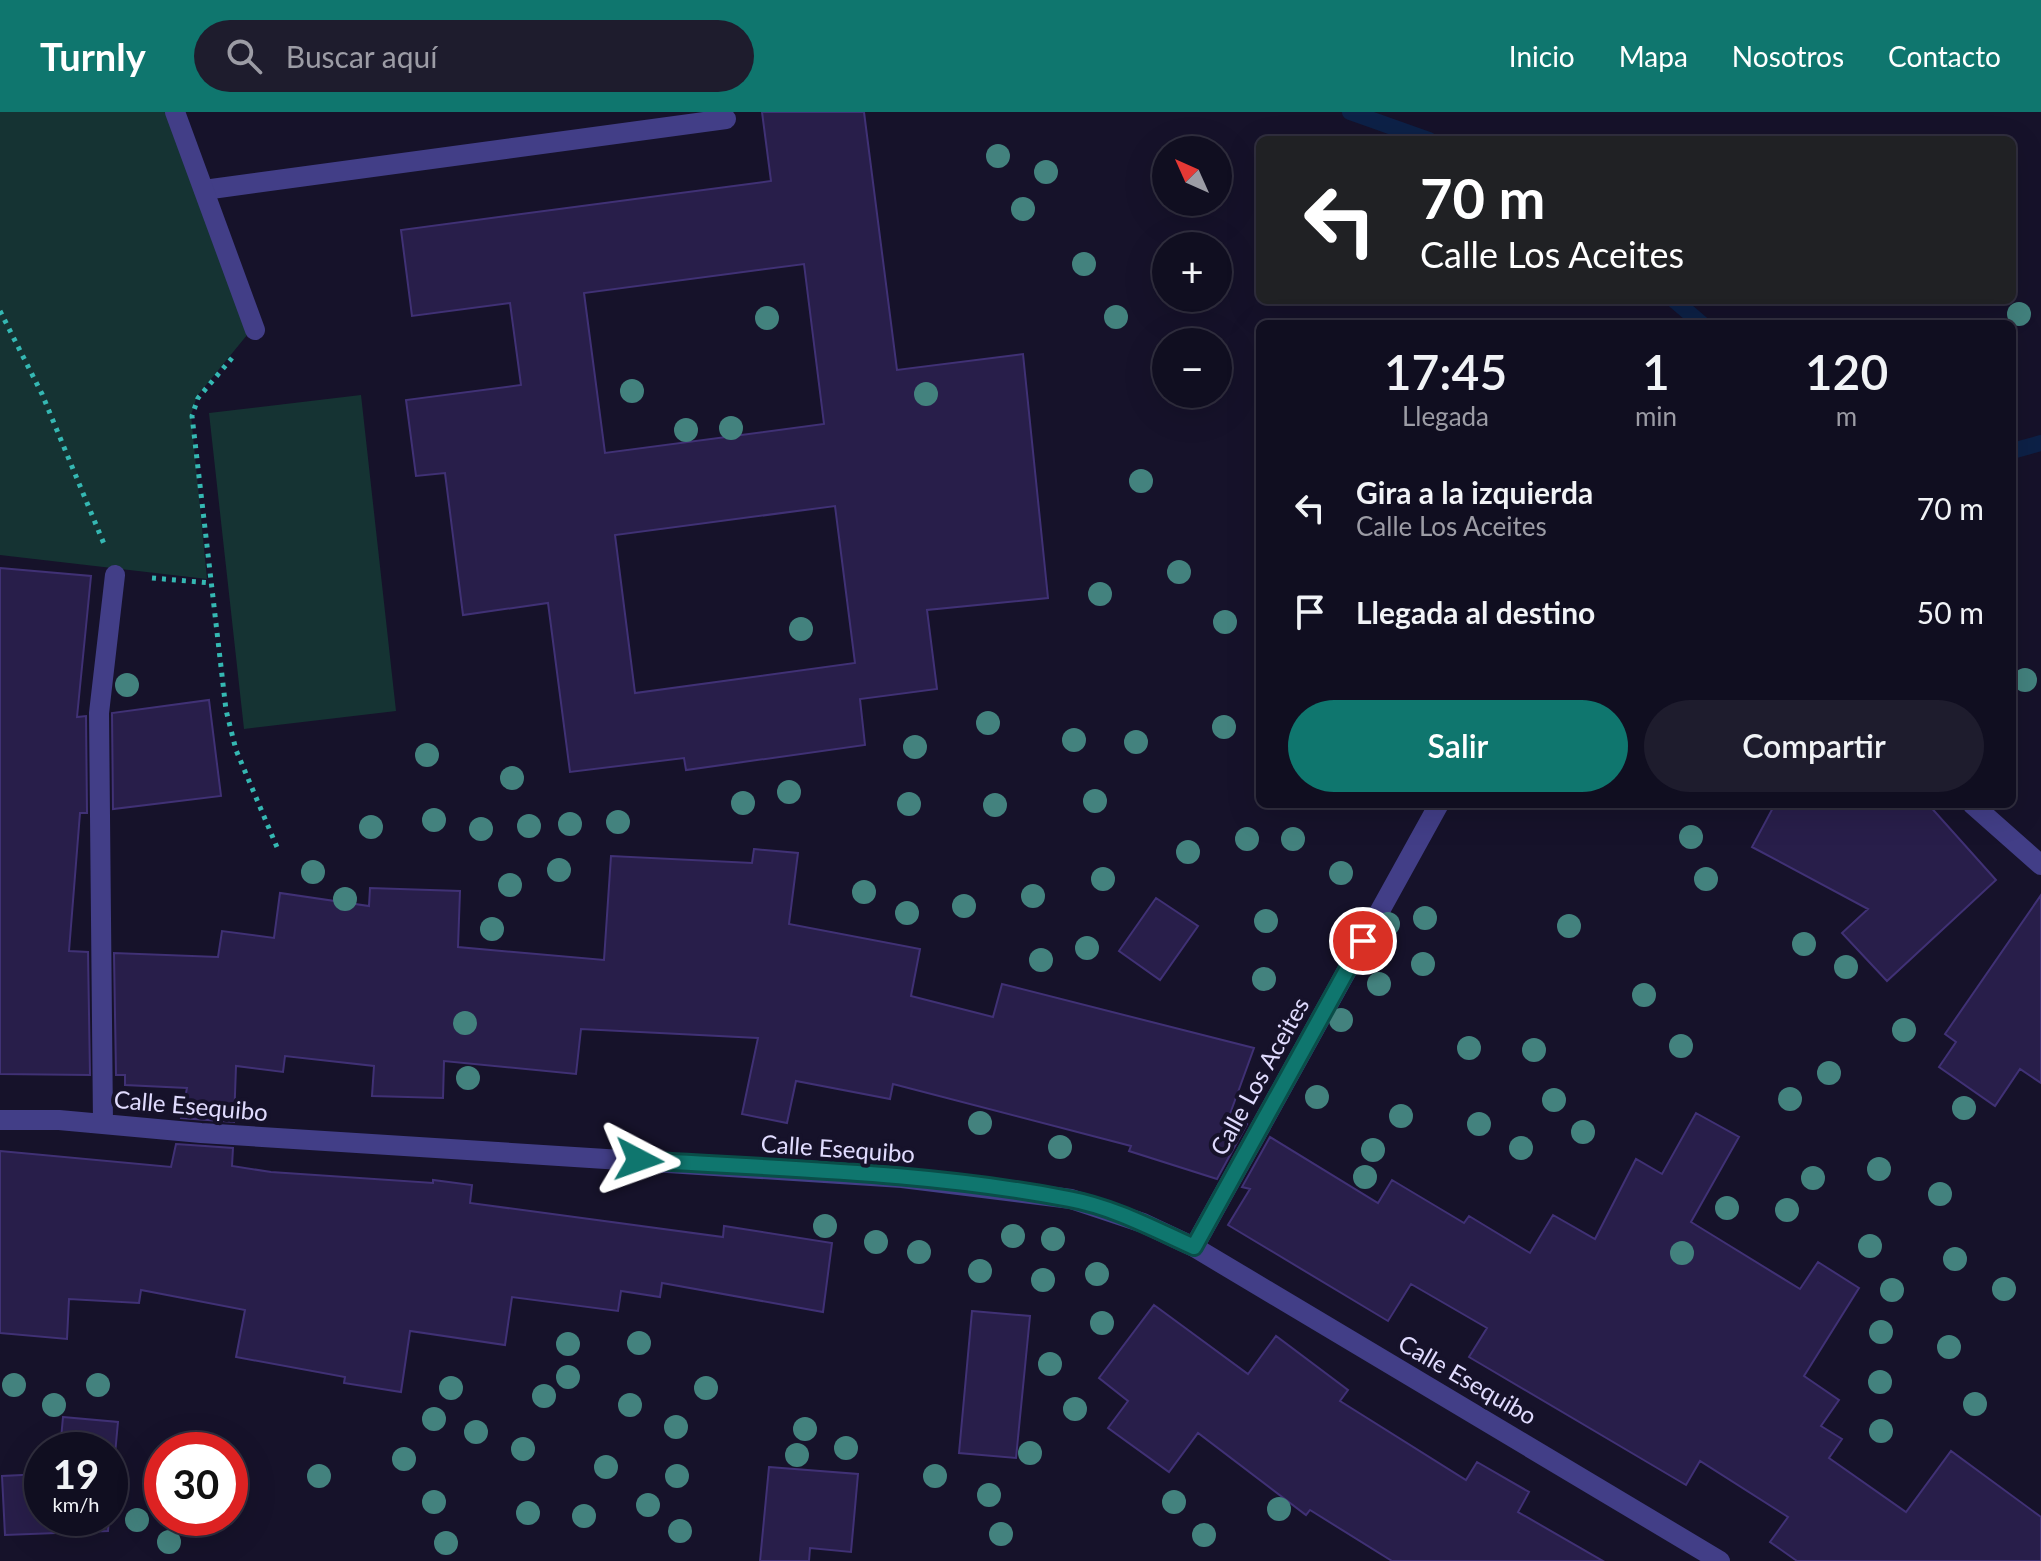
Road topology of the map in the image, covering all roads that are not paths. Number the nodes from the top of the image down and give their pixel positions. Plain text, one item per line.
1 (175, 112) edge
2 (726, 119) dead end
3 (204, 190) junction
4 (255, 330) road end
5 (115, 575) road end
6 (1437, 808) edge
7 (1977, 808) edge
8 (2041, 865) edge
9 (0, 1120) edge
10 (103, 1124) junction
11 (1194, 1247) junction
12 (1720, 1561) edge

1 - 3 street
2 - 3 street
3 - 4 street
5 - 10 street
6 - 11 street, Calle Los Aceites
7 - 8 street
9 - 10 street, Calle Esequibo
10 - 11 street, Calle Esequibo
11 - 12 street, Calle Esequibo

